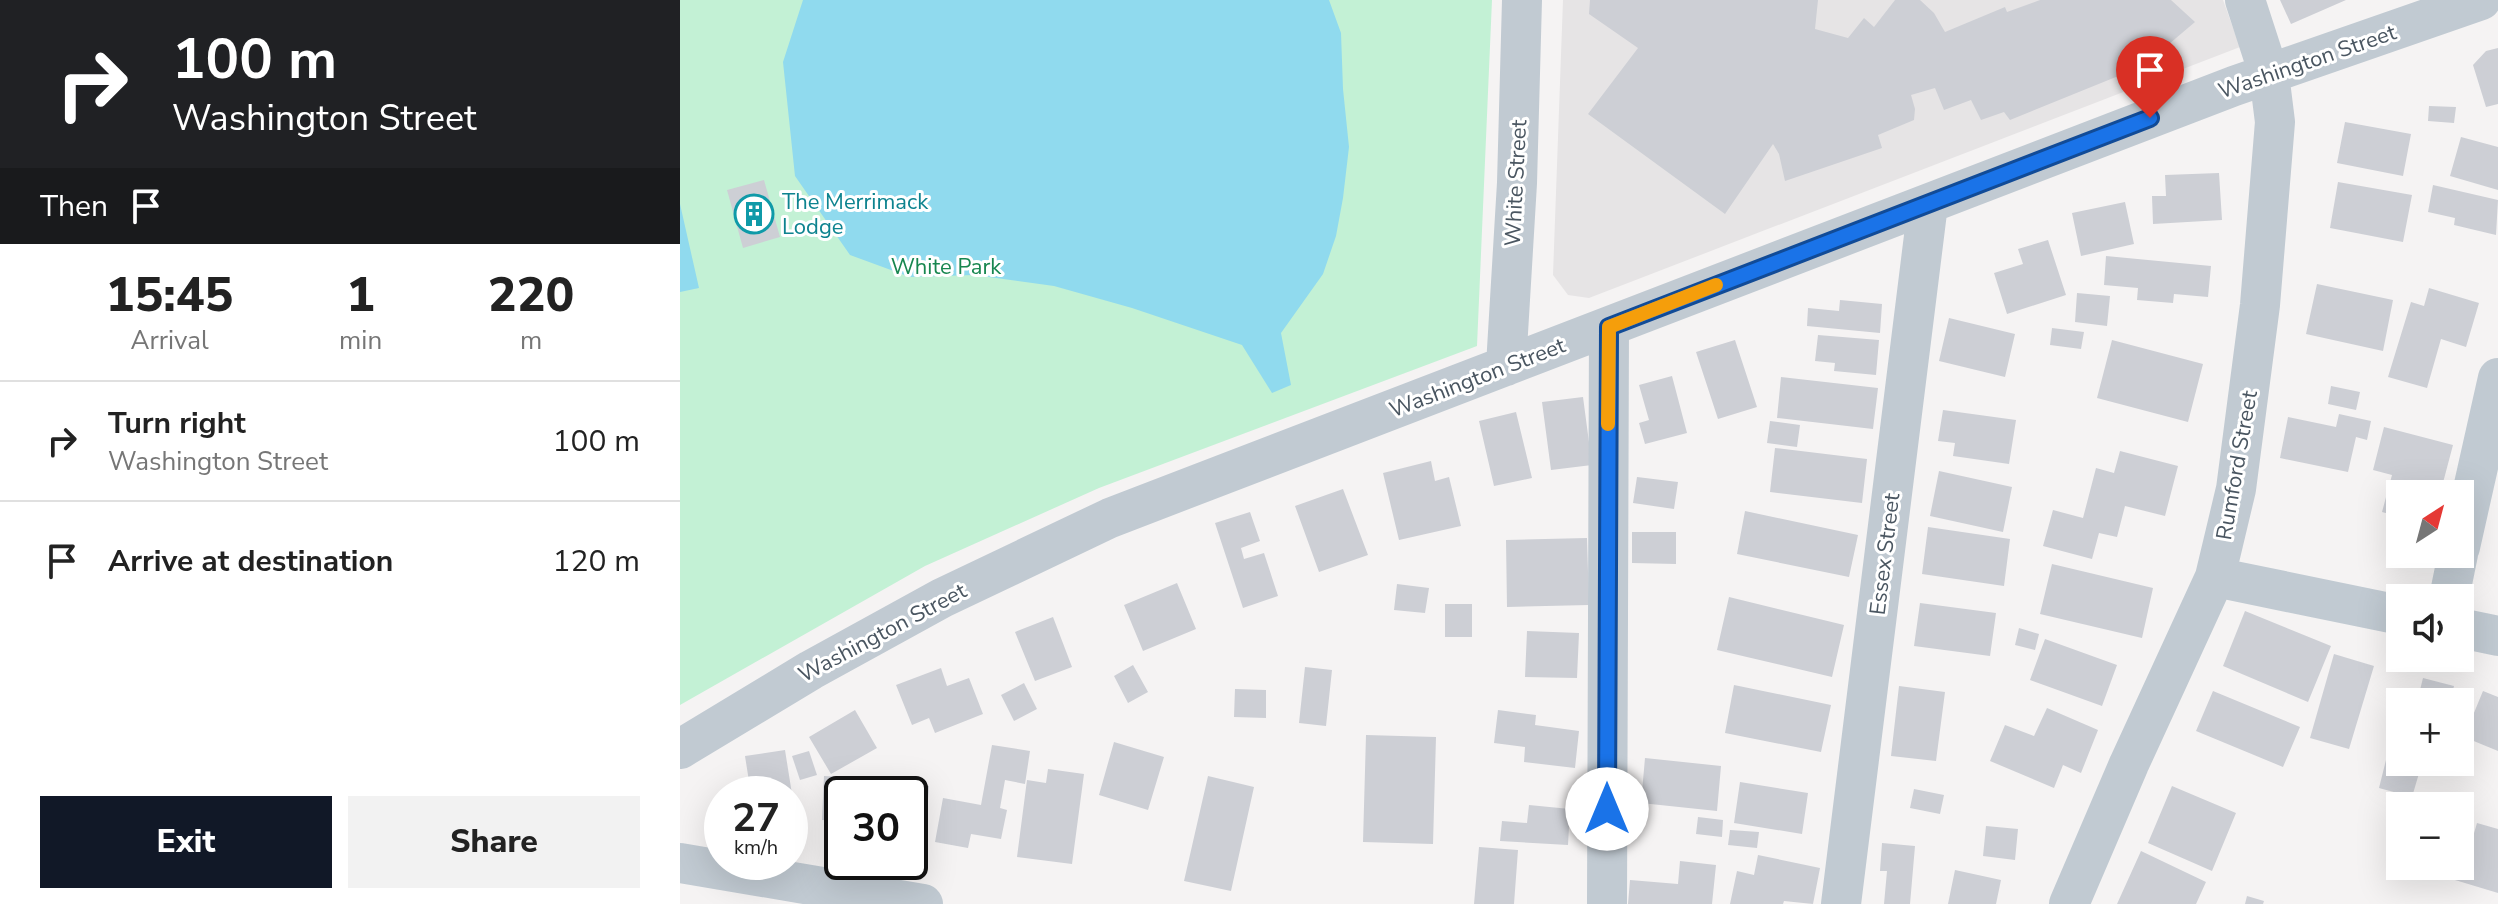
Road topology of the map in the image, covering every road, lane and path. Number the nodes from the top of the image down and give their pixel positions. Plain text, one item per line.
1 (1522, 0) edge
2 (2245, 0) edge
3 (2481, 0) edge
4 (2269, 74) junction
5 (1928, 204) junction
6 (1609, 327) junction
7 (1506, 366) junction
8 (2498, 378) edge
9 (2474, 485) edge
10 (2215, 577) junction
11 (2386, 612) edge
12 (2474, 631) edge
13 (2498, 636) edge
14 (680, 749) edge
15 (680, 863) edge
16 (923, 904) edge
17 (1607, 904) edge
18 (1841, 904) edge
19 (2069, 904) edge

1 - 7 street, White Street
2 - 4 street, Rumford Street
3 - 4 street, Washington Street
4 - 5 street, Washington Street
4 - 10 street, Rumford Street
5 - 6 street, Washington Street
5 - 18 street, Essex Street
6 - 7 street, Washington Street
6 - 17 street
7 - 14 street, Washington Street
8 - 9 street
10 - 11 street
10 - 19 street, Rumford Street
12 - 13 street
15 - 16 street

